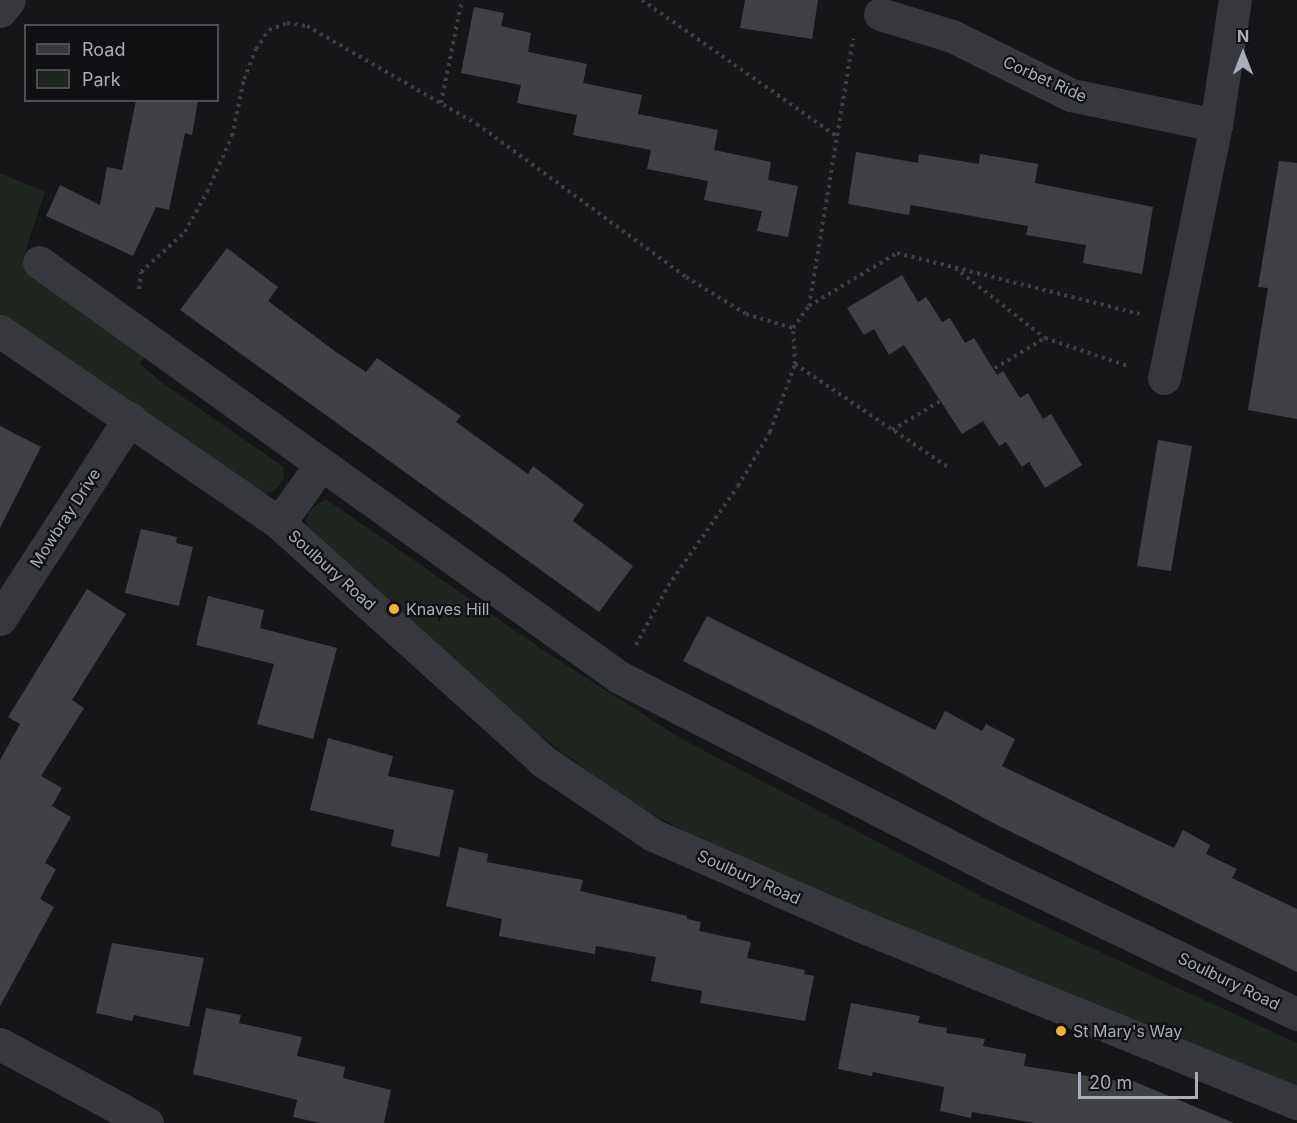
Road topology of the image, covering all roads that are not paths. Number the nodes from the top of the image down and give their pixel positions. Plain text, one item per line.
1 (9, 0) edge
2 (1235, 0) edge
3 (0, 11) edge
4 (867, 22) road end
5 (1216, 125) junction
6 (39, 262) dead end
7 (0, 331) edge
8 (1164, 378) road end
9 (130, 418) junction
10 (320, 466) junction
11 (279, 523) junction
12 (0, 619) edge
13 (1297, 1014) edge
14 (0, 1044) edge
15 (1297, 1103) edge
16 (147, 1123) edge

1 - 3 street
2 - 5 street
4 - 5 street, Corbet Ride
5 - 8 street
6 - 10 street, Soulbury Road
7 - 9 street, Soulbury Road
9 - 11 street, Soulbury Road
9 - 12 street, Mowbray Drive
10 - 11 street, Soulbury Road
10 - 13 street, Soulbury Road
11 - 15 street, Soulbury Road
14 - 16 street

